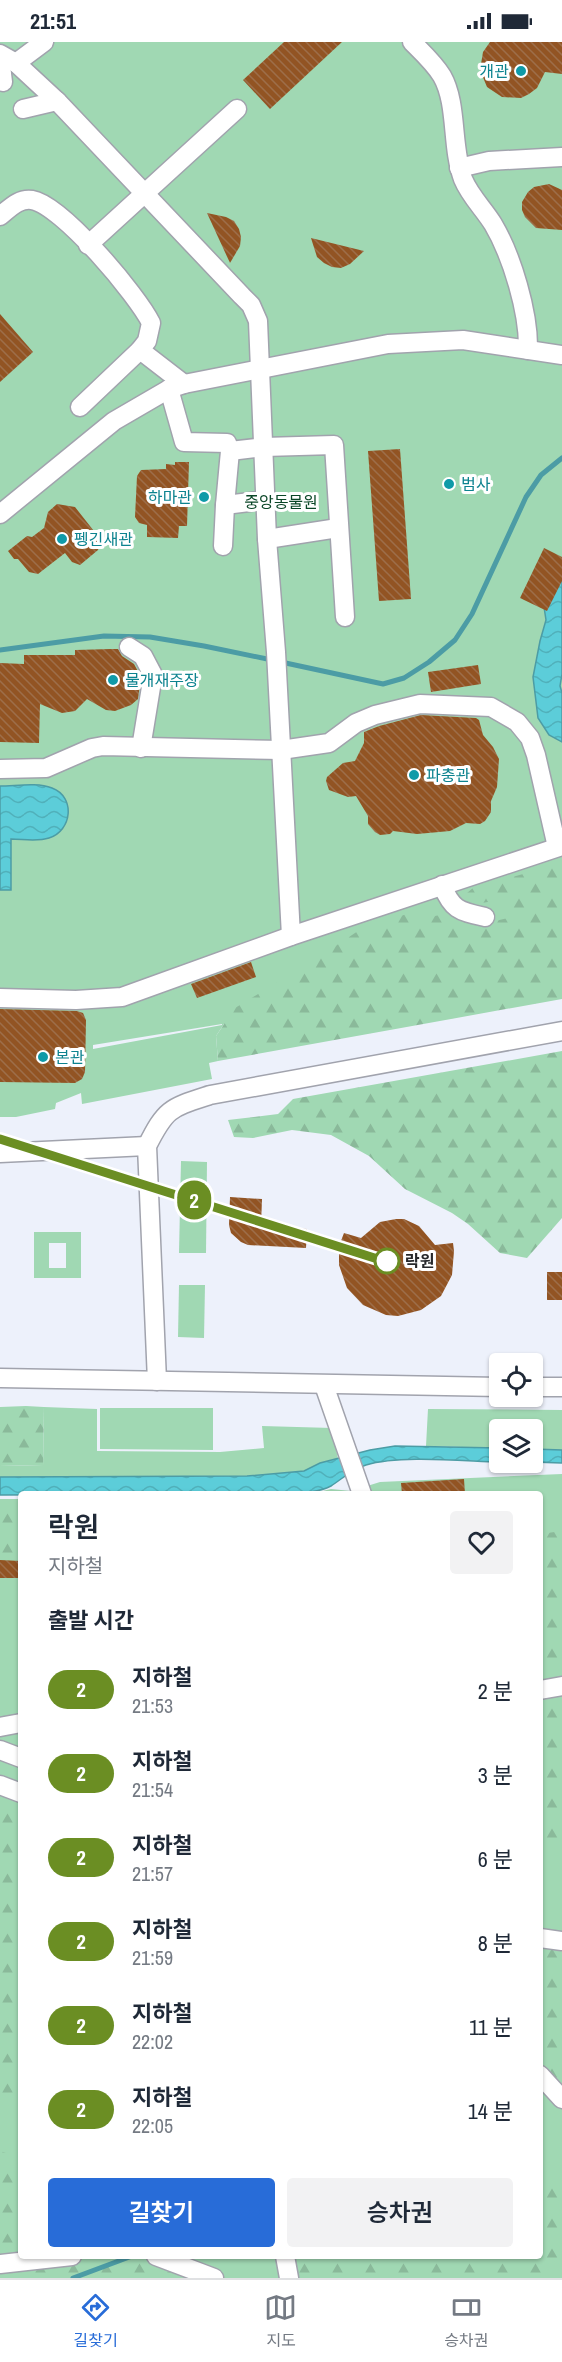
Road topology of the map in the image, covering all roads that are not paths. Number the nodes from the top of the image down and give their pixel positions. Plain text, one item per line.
1 (44, 42) edge
2 (412, 42) edge
3 (5, 58) edge
4 (3, 82) dead end
5 (57, 101) junction
6 (22, 109) dead end
7 (237, 109) dead end
8 (562, 157) edge
9 (459, 168) junction
10 (145, 193) junction
11 (0, 216) edge
12 (88, 245) junction
13 (140, 350) junction
14 (528, 350) junction
15 (562, 355) edge
16 (258, 370) junction
17 (176, 387) junction
18 (80, 407) dead end
19 (264, 447) junction
20 (230, 451) junction
21 (266, 500) junction
22 (225, 506) junction
23 (0, 514) edge
24 (338, 528) junction
25 (267, 539) junction
26 (223, 546) dead end
27 (345, 616) dead end
28 (129, 647) dead end
29 (141, 748) junction
30 (281, 750) junction
31 (0, 768) edge
32 (560, 847) edge
33 (442, 885) junction
34 (485, 917) dead end
35 (291, 936) junction
36 (0, 998) edge
37 (562, 1031) edge
38 (147, 1146) junction
39 (0, 1153) edge
40 (0, 1378) edge
41 (157, 1381) junction
42 (324, 1385) junction
43 (489, 1387) edge
44 (543, 1387) edge
45 (562, 1387) edge
46 (360, 1490) edge
47 (562, 1686) edge
48 (543, 1689) edge
49 (18, 1724) edge
50 (0, 1727) edge
51 (0, 1750) edge
52 (18, 1757) edge
53 (0, 1785) edge
54 (18, 1793) edge
55 (543, 1938) edge
56 (562, 1941) edge
57 (543, 2078) edge
58 (562, 2099) edge
59 (45, 2259) edge
60 (164, 2259) edge
61 (286, 2259) edge
62 (0, 2264) edge
63 (214, 2278) edge
64 (290, 2278) edge

1 - 3 street
2 - 9 street
3 - 4 street
3 - 5 street
5 - 6 street
5 - 10 street
7 - 10 street
8 - 9 street
9 - 14 street
10 - 12 street
10 - 16 street
11 - 12 street
12 - 13 street
13 - 17 street
13 - 18 street
14 - 15 street
14 - 16 street
16 - 17 street
16 - 19 street
17 - 20 street
17 - 23 street
19 - 20 street
19 - 21 street
19 - 24 street
20 - 22 street
21 - 22 street
21 - 25 street
22 - 26 street
24 - 25 street
24 - 27 street
25 - 30 street
28 - 29 street
29 - 30 street
29 - 31 street
30 - 32 street
30 - 35 street
32 - 33 street
33 - 34 street
33 - 35 street
35 - 36 street
37 - 38 street
38 - 39 street
38 - 41 street
40 - 41 street
41 - 42 street
42 - 43 street
42 - 46 street
44 - 45 street
47 - 48 street
49 - 50 street
51 - 52 street
53 - 54 street
55 - 56 street
57 - 58 street
59 - 62 street
60 - 63 street
61 - 64 street

